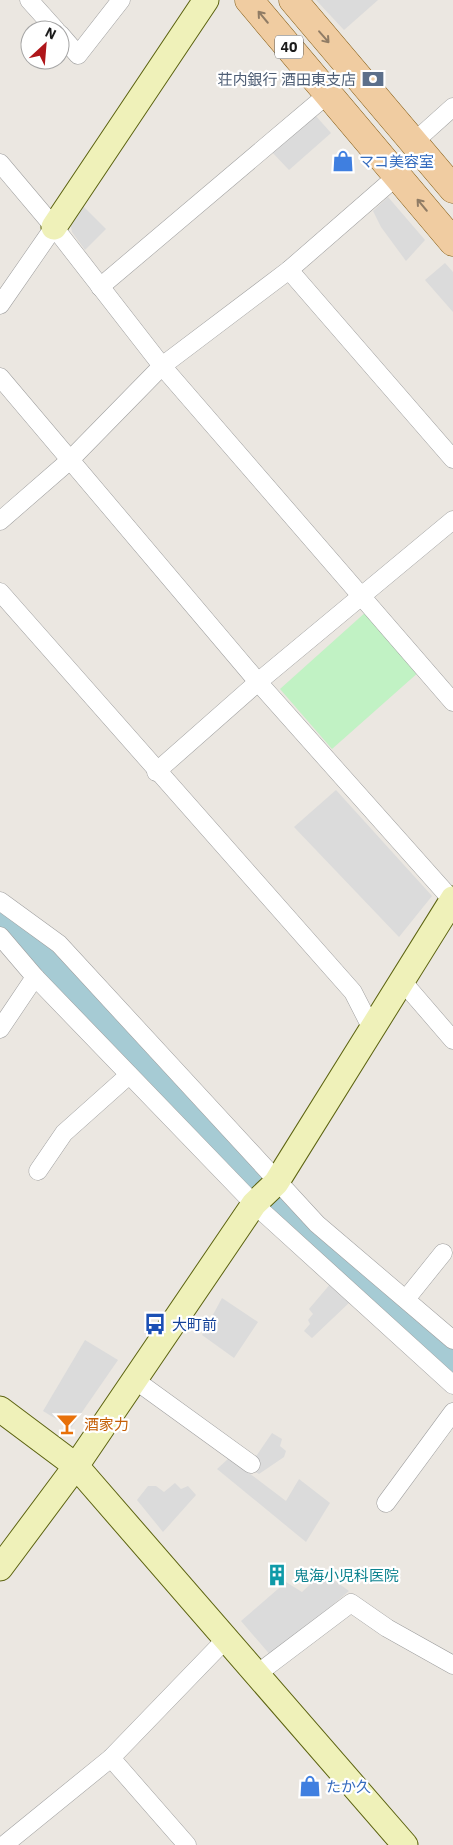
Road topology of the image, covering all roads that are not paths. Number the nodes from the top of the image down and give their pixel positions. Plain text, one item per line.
1 (29, 0) edge
2 (121, 0) edge
3 (206, 0) edge
4 (249, 0) edge
5 (292, 0) edge
6 (47, 20) edge
7 (70, 45) edge
8 (328, 94) junction
9 (453, 107) edge
10 (414, 142) junction
11 (0, 163) edge
12 (397, 176) junction
13 (453, 189) edge
14 (54, 228) junction
15 (453, 242) edge
16 (289, 270) junction
17 (100, 287) junction
18 (0, 305) edge
19 (162, 366) junction
20 (0, 377) edge
21 (453, 459) edge
22 (69, 461) junction
23 (453, 520) edge
24 (0, 521) edge
25 (0, 592) edge
26 (363, 595) junction
27 (258, 682) junction
28 (453, 702) edge
29 (156, 772) junction
30 (452, 900) edge
31 (0, 901) edge
32 (0, 936) edge
33 (35, 977) junction
34 (402, 981) junction
35 (0, 1029) edge
36 (372, 1029) junction
37 (453, 1040) edge
38 (129, 1075) junction
39 (38, 1171) dead end
40 (276, 1183) junction
41 (254, 1204) junction
42 (443, 1253) dead end
43 (406, 1300) junction
44 (453, 1340) edge
45 (135, 1380) junction
46 (453, 1385) edge
47 (0, 1409) edge
48 (453, 1412) edge
49 (251, 1464) dead end
50 (76, 1466) junction
51 (386, 1503) dead end
52 (0, 1568) edge
53 (226, 1639) junction
54 (453, 1665) edge
55 (257, 1674) junction
56 (111, 1758) junction
57 (4, 1845) edge
58 (187, 1845) edge
59 (405, 1845) edge

1 - 6 street
2 - 7 street
3 - 14 street
8 -> 4 main road, 40
5 -> 10 main road, 40
8 - 12 main road, 40
8 - 17 street
9 - 10 street
10 - 13 main road, 40
11 - 14 street
15 -> 12 main road, 40
12 - 16 street
14 - 17 street
14 - 18 street
16 - 19 street
16 - 21 street
17 - 19 street
19 - 22 street
19 - 26 street
20 - 22 street
22 - 24 street
22 - 27 street
23 - 26 street
25 - 29 street
26 - 27 street
26 - 28 street
27 - 29 street
27 - 30 street
29 - 36 street
30 - 34 street
31 - 40 street
32 - 33 street
33 - 35 street
33 - 38 street
34 - 36 street
34 - 37 street
36 - 40 street
38 - 39 street
38 - 41 street
40 - 41 street
40 - 43 street
41 - 45 street
41 - 46 street
42 - 43 street
43 - 44 street
45 - 49 street
45 - 50 street
47 - 50 street
48 - 51 street
50 - 52 street
50 - 53 street
53 - 55 street
53 - 56 street
54 - 55 street
55 - 59 street
56 - 57 street
56 - 58 street

